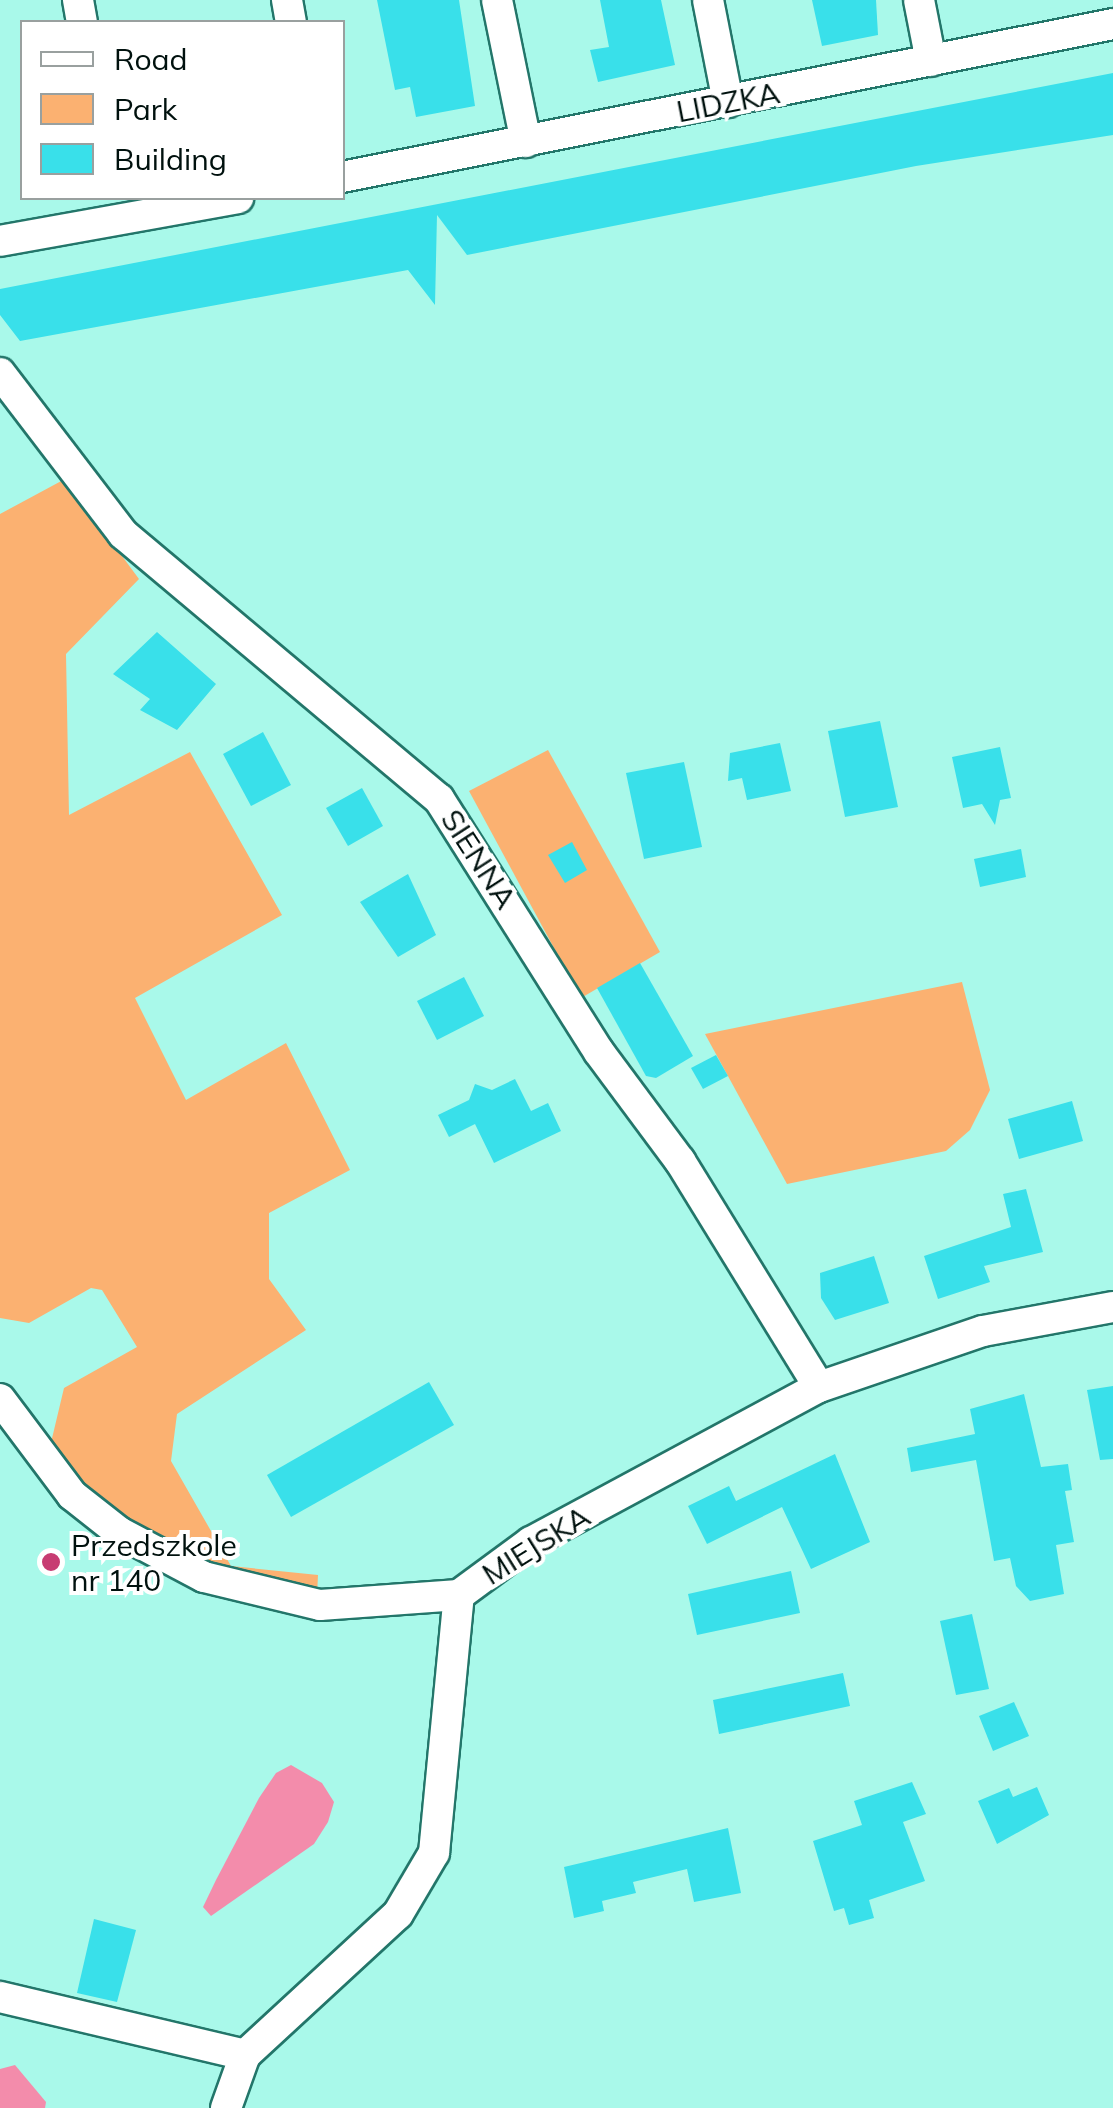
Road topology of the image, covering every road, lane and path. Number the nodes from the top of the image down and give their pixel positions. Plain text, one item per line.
1 (497, 0) edge
2 (708, 0) edge
3 (918, 0) edge
4 (1113, 24) edge
5 (930, 61) junction
6 (728, 102) junction
7 (526, 142) junction
8 (345, 176) edge
9 (216, 200) edge
10 (119, 209) edge
11 (0, 241) edge
12 (0, 372) edge
13 (1113, 1307) edge
14 (818, 1386) junction
15 (0, 1399) edge
16 (459, 1595) junction
17 (0, 1997) edge
18 (245, 2055) junction
19 (226, 2108) edge

1 - 7 street
2 - 6 street
3 - 5 street
4 - 5 street, LIDZKA
5 - 6 street, LIDZKA
6 - 7 street, LIDZKA
7 - 8 street, LIDZKA
9 - 10 street
10 - 11 street
12 - 14 street, SIENNA
13 - 14 street, MIEJSKA
14 - 16 street, MIEJSKA
15 - 16 street
16 - 18 street, MIEJSKA
17 - 18 street
18 - 19 street

